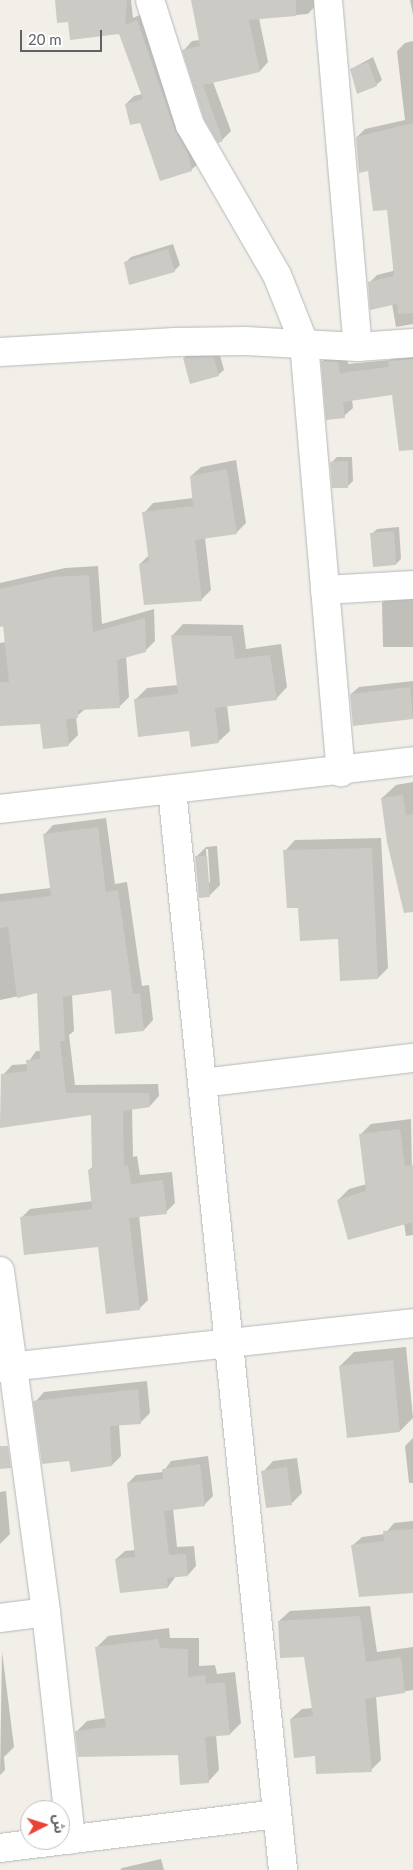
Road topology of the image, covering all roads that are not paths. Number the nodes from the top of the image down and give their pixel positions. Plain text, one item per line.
1 (150, 0) edge
2 (328, 0) edge
3 (304, 343) junction
4 (413, 343) edge
5 (358, 347) junction
6 (0, 352) edge
7 (413, 585) edge
8 (325, 590) junction
9 (413, 761) edge
10 (341, 772) junction
11 (172, 790) junction
12 (0, 809) edge
13 (413, 1058) edge
14 (202, 1083) junction
15 (0, 1271) edge
16 (413, 1323) edge
17 (229, 1345) junction
18 (6, 1367) edge
19 (46, 1612) junction
20 (0, 1618) edge
21 (275, 1814) junction
22 (71, 1840) junction
23 (0, 1848) edge
24 (283, 1870) edge

1 - 3 street
2 - 5 street
3 - 5 street
3 - 6 street
3 - 8 street
4 - 5 street
7 - 8 street
8 - 10 street
9 - 10 street
10 - 11 street
11 - 12 street
11 - 14 street
13 - 14 street
14 - 17 street
15 - 18 street
16 - 17 street
17 - 18 street
17 - 21 street
18 - 19 street
19 - 20 street
19 - 22 street
21 - 22 street
21 - 24 street
22 - 23 street

